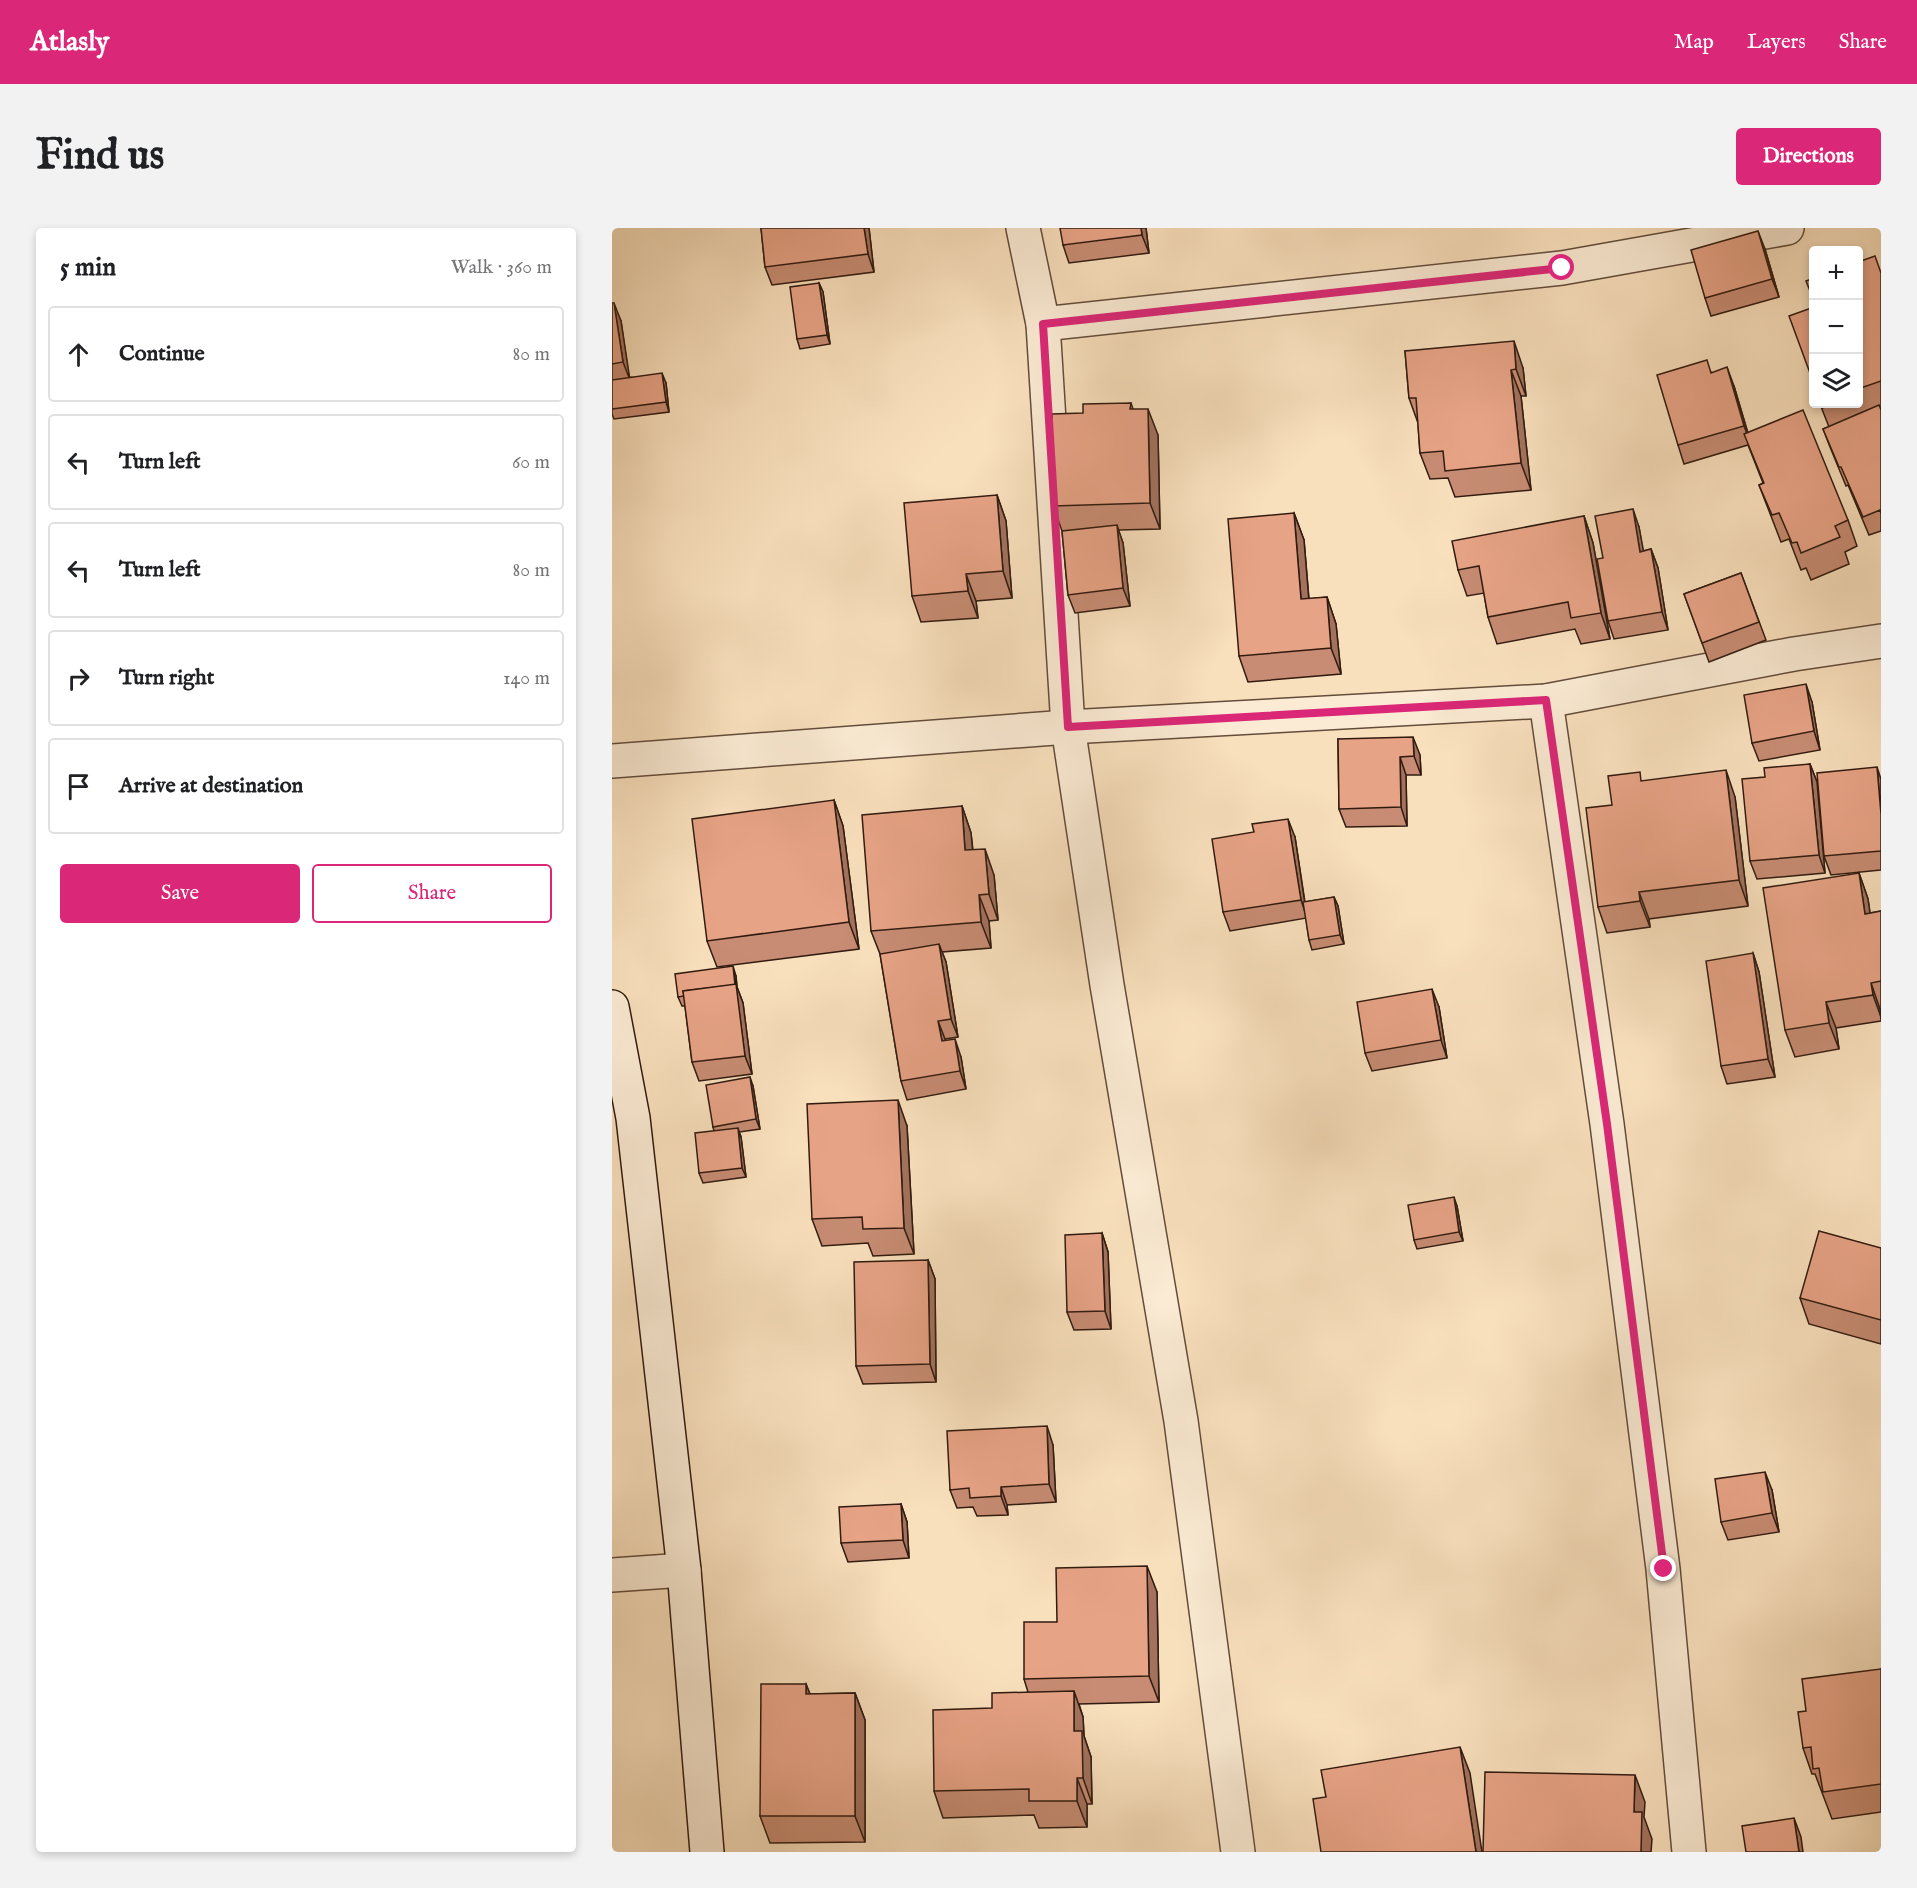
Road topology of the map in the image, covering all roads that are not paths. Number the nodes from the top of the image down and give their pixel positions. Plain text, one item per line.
1 (1023, 228) edge
2 (1787, 228) edge
3 (1043, 324) junction
4 (1881, 641) edge
5 (1546, 700) junction
6 (1068, 727) junction
7 (612, 760) edge
8 (612, 1007) edge
9 (622, 1119) edge
10 (684, 1570) junction
11 (612, 1575) edge
12 (707, 1852) edge
13 (1238, 1852) edge
14 (1689, 1852) edge

1 - 3 street
2 - 3 street
3 - 6 street
4 - 5 street
5 - 6 street
5 - 14 street
6 - 7 street
6 - 13 street
8 - 9 street
9 - 10 street
10 - 11 street
10 - 12 street

